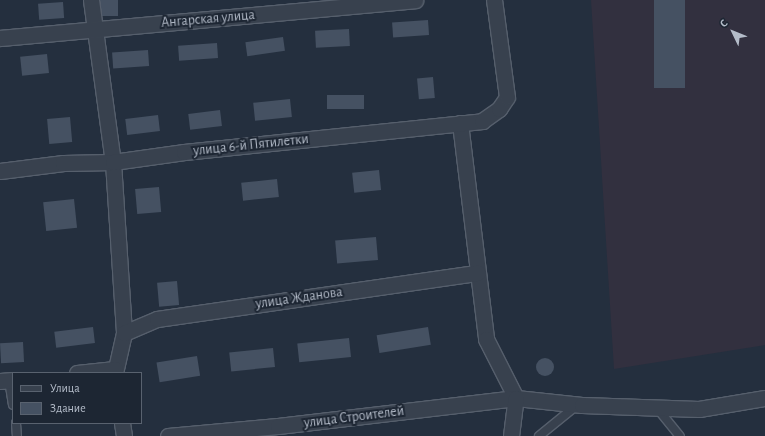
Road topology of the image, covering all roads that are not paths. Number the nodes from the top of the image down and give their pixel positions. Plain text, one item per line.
1 (91, 0) edge
2 (415, 0) edge
3 (494, 0) edge
4 (95, 29) junction
5 (0, 38) edge
6 (460, 123) junction
7 (113, 162) junction
8 (0, 170) edge
9 (478, 272) junction
10 (124, 333) junction
11 (115, 371) edge
12 (96, 372) edge
13 (7, 380) edge
14 (516, 398) junction
15 (765, 398) edge
16 (12, 401) edge
17 (578, 405) junction
18 (657, 408) junction
19 (16, 424) edge
20 (122, 424) edge
21 (17, 436) edge
22 (124, 436) edge
23 (168, 436) edge
24 (511, 436) edge
25 (539, 436) edge
26 (680, 436) edge

1 - 4 street
2 - 4 street, Ангарская улица
3 - 6 street, улица 6-й Пятилетки
4 - 5 street, Ангарская улица
4 - 7 street
6 - 7 street, улица 6-й Пятилетки
6 - 9 street
7 - 8 street, улица 6-й Пятилетки
7 - 10 street
9 - 10 street, улица Жданова
9 - 14 street
10 - 11 street
11 - 12 street
13 - 16 lane
14 - 17 street, улица Строителей
14 - 23 street, улица Строителей
14 - 24 street
15 - 18 street, улица Строителей
17 - 18 street, улица Строителей
17 - 25 lane
18 - 26 lane
19 - 21 lane
20 - 22 street

